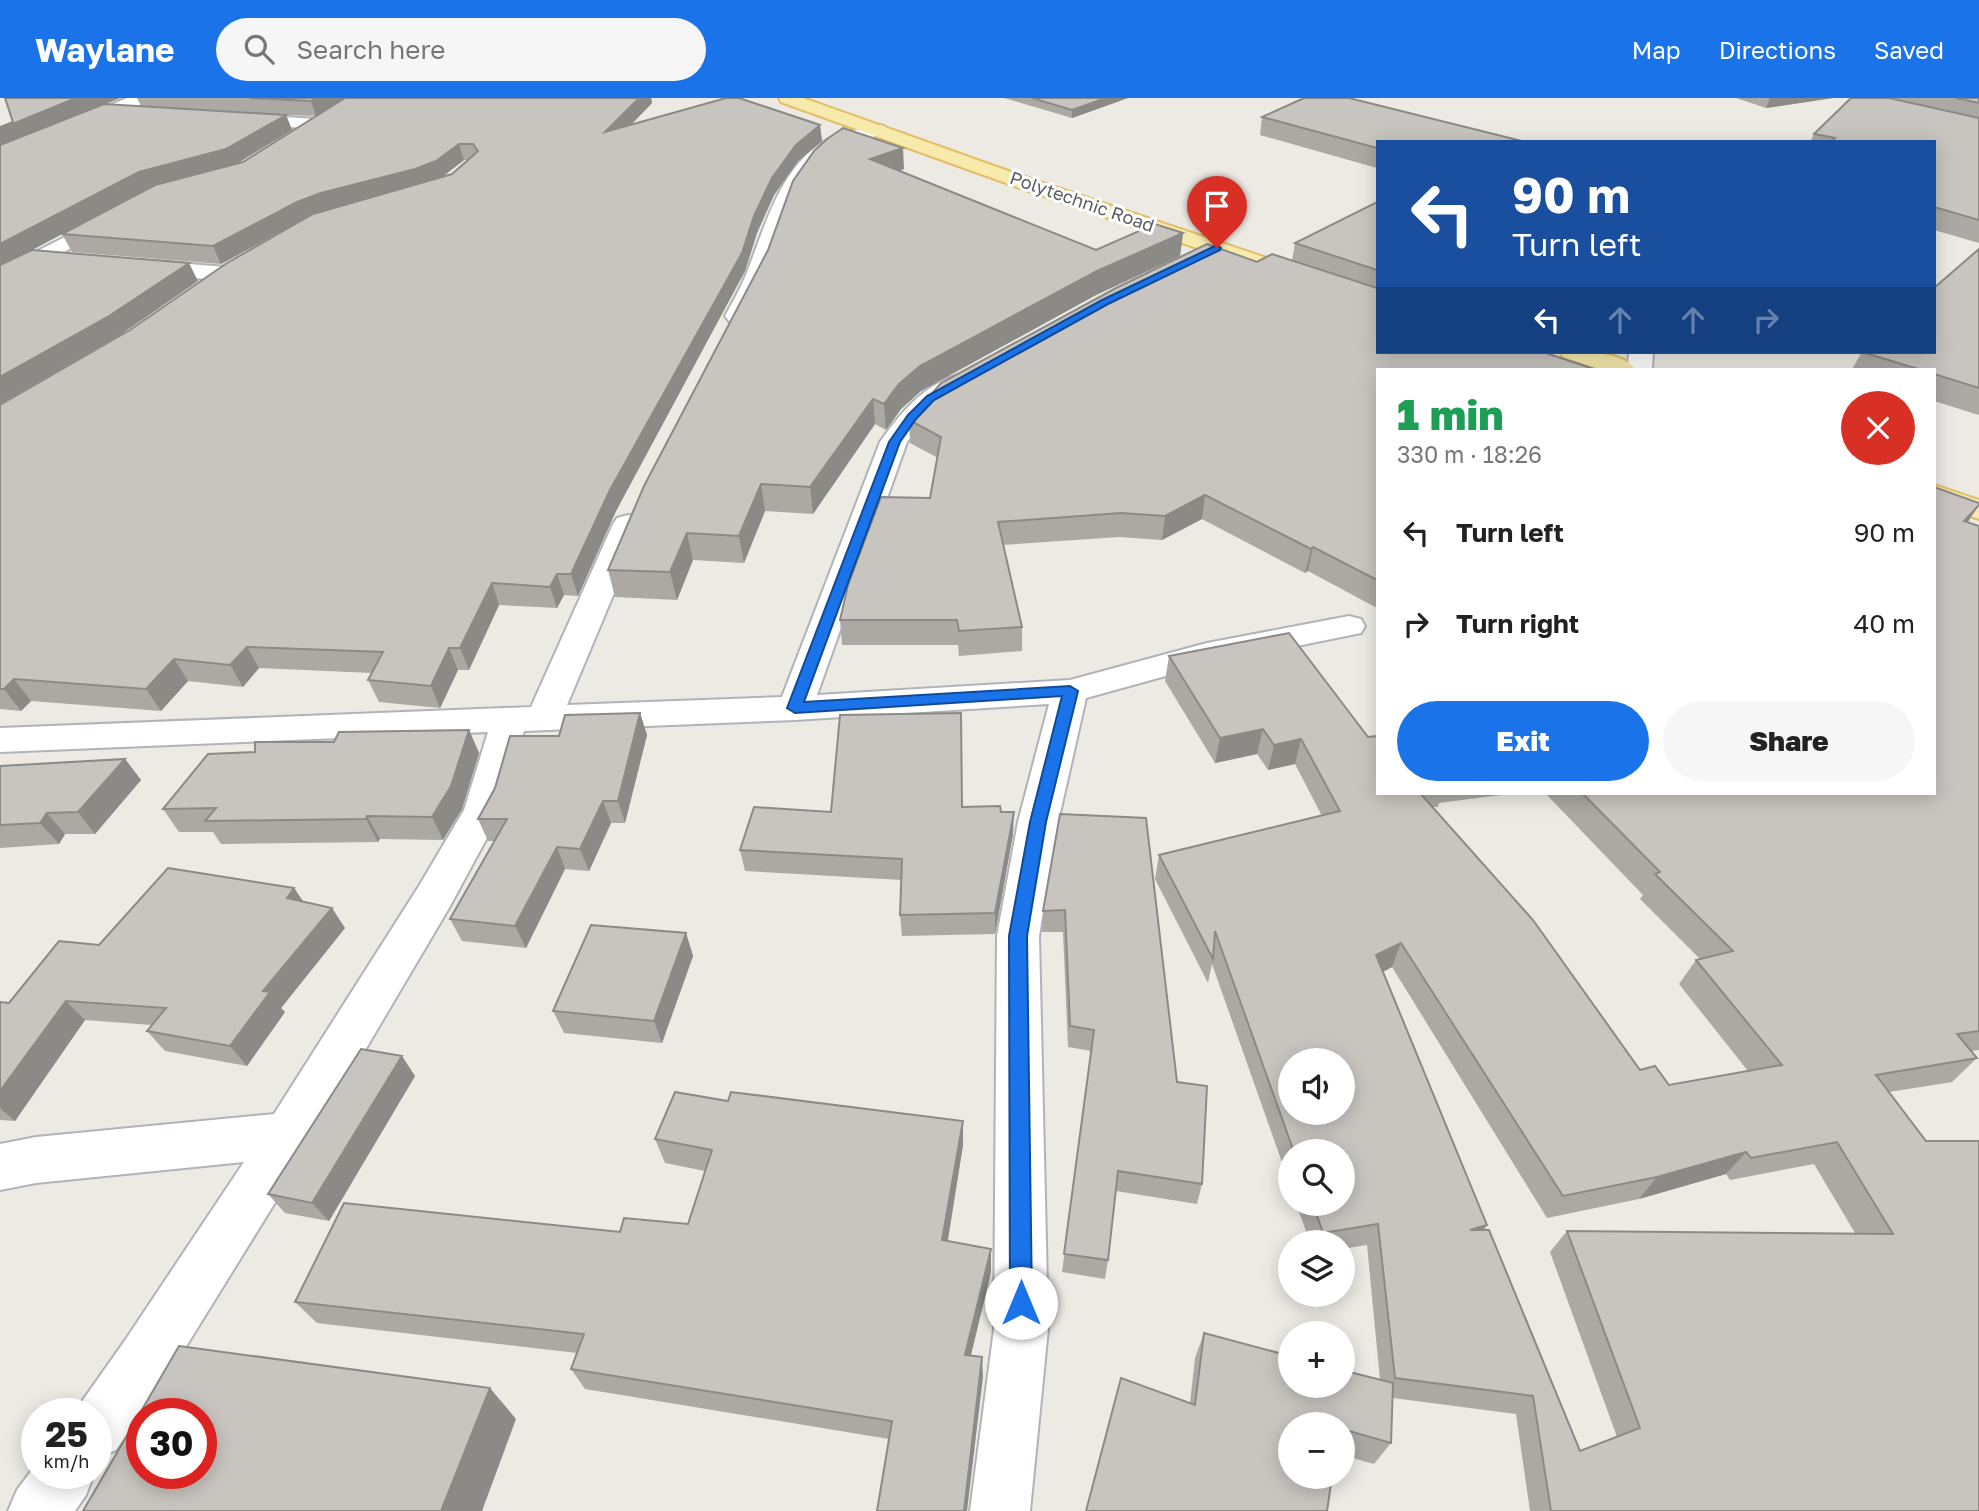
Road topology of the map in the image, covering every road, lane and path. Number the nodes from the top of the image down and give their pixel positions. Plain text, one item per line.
1 (141, 98) edge
2 (788, 98) edge
3 (827, 98) edge
4 (108, 112) junction
5 (150, 114) edge
6 (220, 118) edge
7 (878, 130) junction
8 (286, 144) edge
9 (0, 158) edge
10 (133, 207) edge
11 (1217, 248) junction
12 (37, 258) junction
13 (248, 261) edge
14 (78, 262) edge
15 (118, 265) edge
16 (1180, 266) edge
17 (226, 274) junction
18 (0, 279) edge
19 (1376, 285) edge
20 (194, 297) edge
21 (1376, 302) edge
22 (724, 341) edge
23 (1561, 356) edge
24 (1577, 368) edge
25 (1618, 368) edge
26 (977, 372) edge
27 (1936, 474) edge
28 (1979, 488) edge
29 (1936, 495) edge
30 (639, 501) edge
31 (1979, 510) edge
32 (1349, 626) dead end
33 (1070, 691) junction
34 (795, 708) junction
35 (527, 718) junction
36 (0, 740) edge
37 (287, 1135) junction
38 (0, 1167) edge
39 (112, 1407) edge
40 (54, 1489) edge
41 (38, 1511) edge
42 (1000, 1511) edge

1 - 4 street
2 - 7 main road, Polytechnic Road
3 - 19 main road, Polytechnic Road
4 - 5 street
4 - 9 street
6 - 8 street
7 - 11 main road, Polytechnic Road
7 - 22 street
10 - 12 street
11 - 16 street
11 - 21 main road, Polytechnic Road
12 - 14 street
12 - 18 street
13 - 17 street
15 - 17 street
17 - 20 street
23 - 24 main road
23 - 25 main road
26 - 34 street
27 - 28 main road
29 - 31 main road
30 - 35 street
32 - 33 street
33 - 34 street
33 - 42 street
34 - 35 street
35 - 36 street
35 - 37 street
37 - 38 street
37 - 39 street
40 - 41 street

